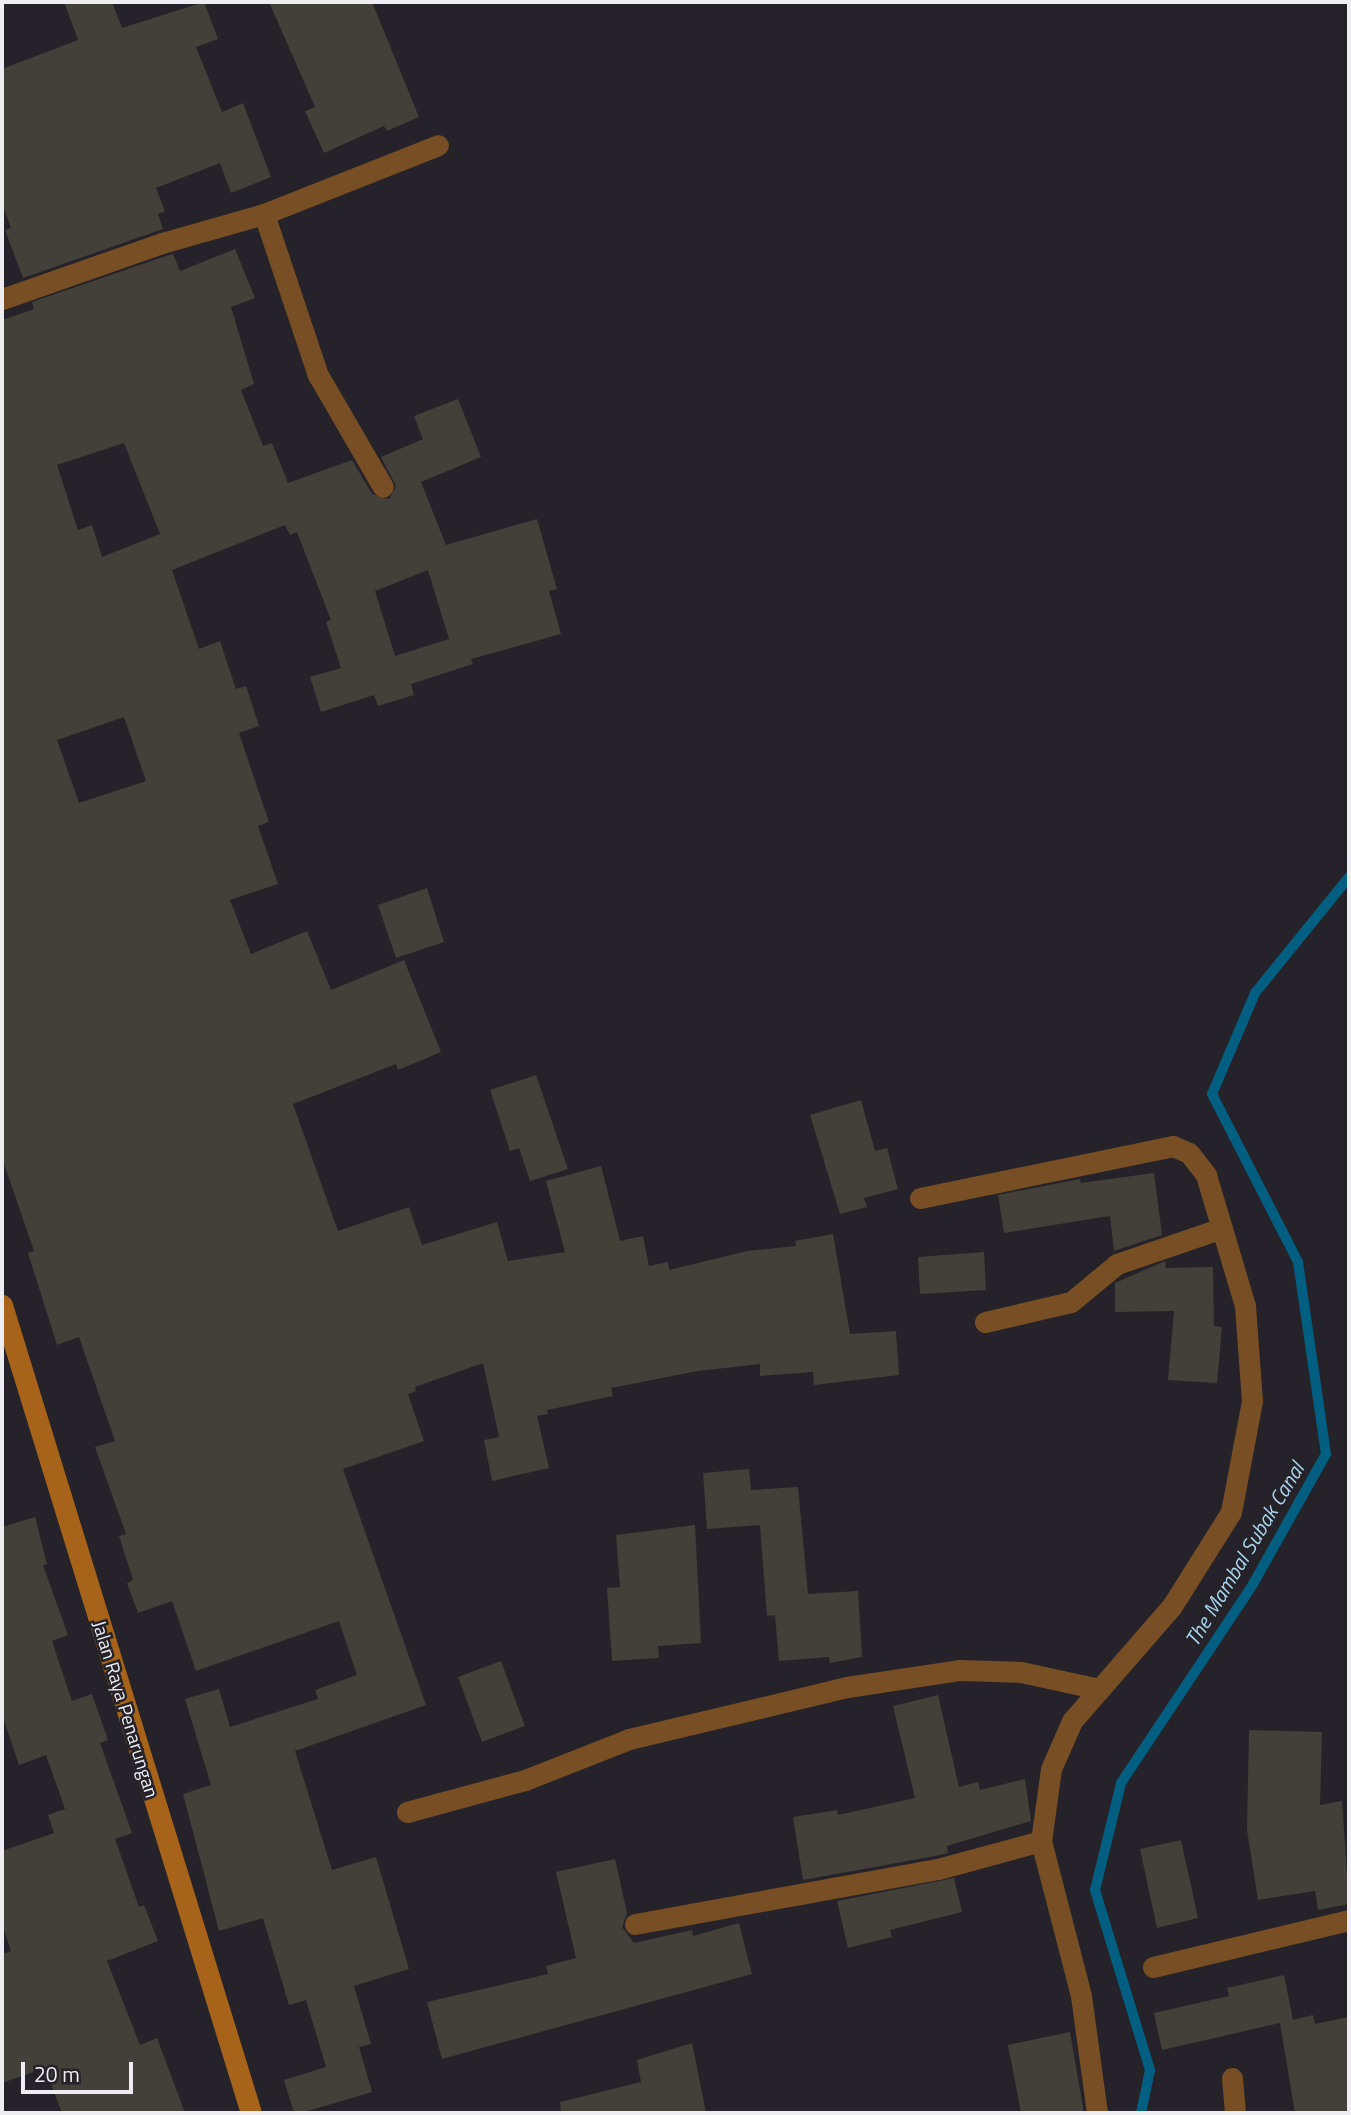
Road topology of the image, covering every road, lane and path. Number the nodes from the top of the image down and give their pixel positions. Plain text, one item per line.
1 (438, 145) dead end
2 (264, 215) junction
3 (2, 299) edge
4 (383, 487) dead end
5 (920, 1198) dead end
6 (1222, 1228) junction
7 (2, 1305) edge
8 (985, 1322) dead end
9 (1099, 1689) junction
10 (407, 1812) dead end
11 (1041, 1841) junction
12 (1349, 1920) edge
13 (635, 1924) dead end
14 (1153, 1967) dead end
15 (1232, 2078) dead end
16 (251, 2113) edge
17 (1097, 2113) edge
18 (1236, 2113) edge

1 - 2 street
2 - 3 street
2 - 4 street
5 - 6 street
6 - 8 street
6 - 9 street
7 - 16 main road, Jalan Raya Penarungan
9 - 10 street
9 - 11 street
11 - 13 street
11 - 17 street
12 - 14 street
15 - 18 street

